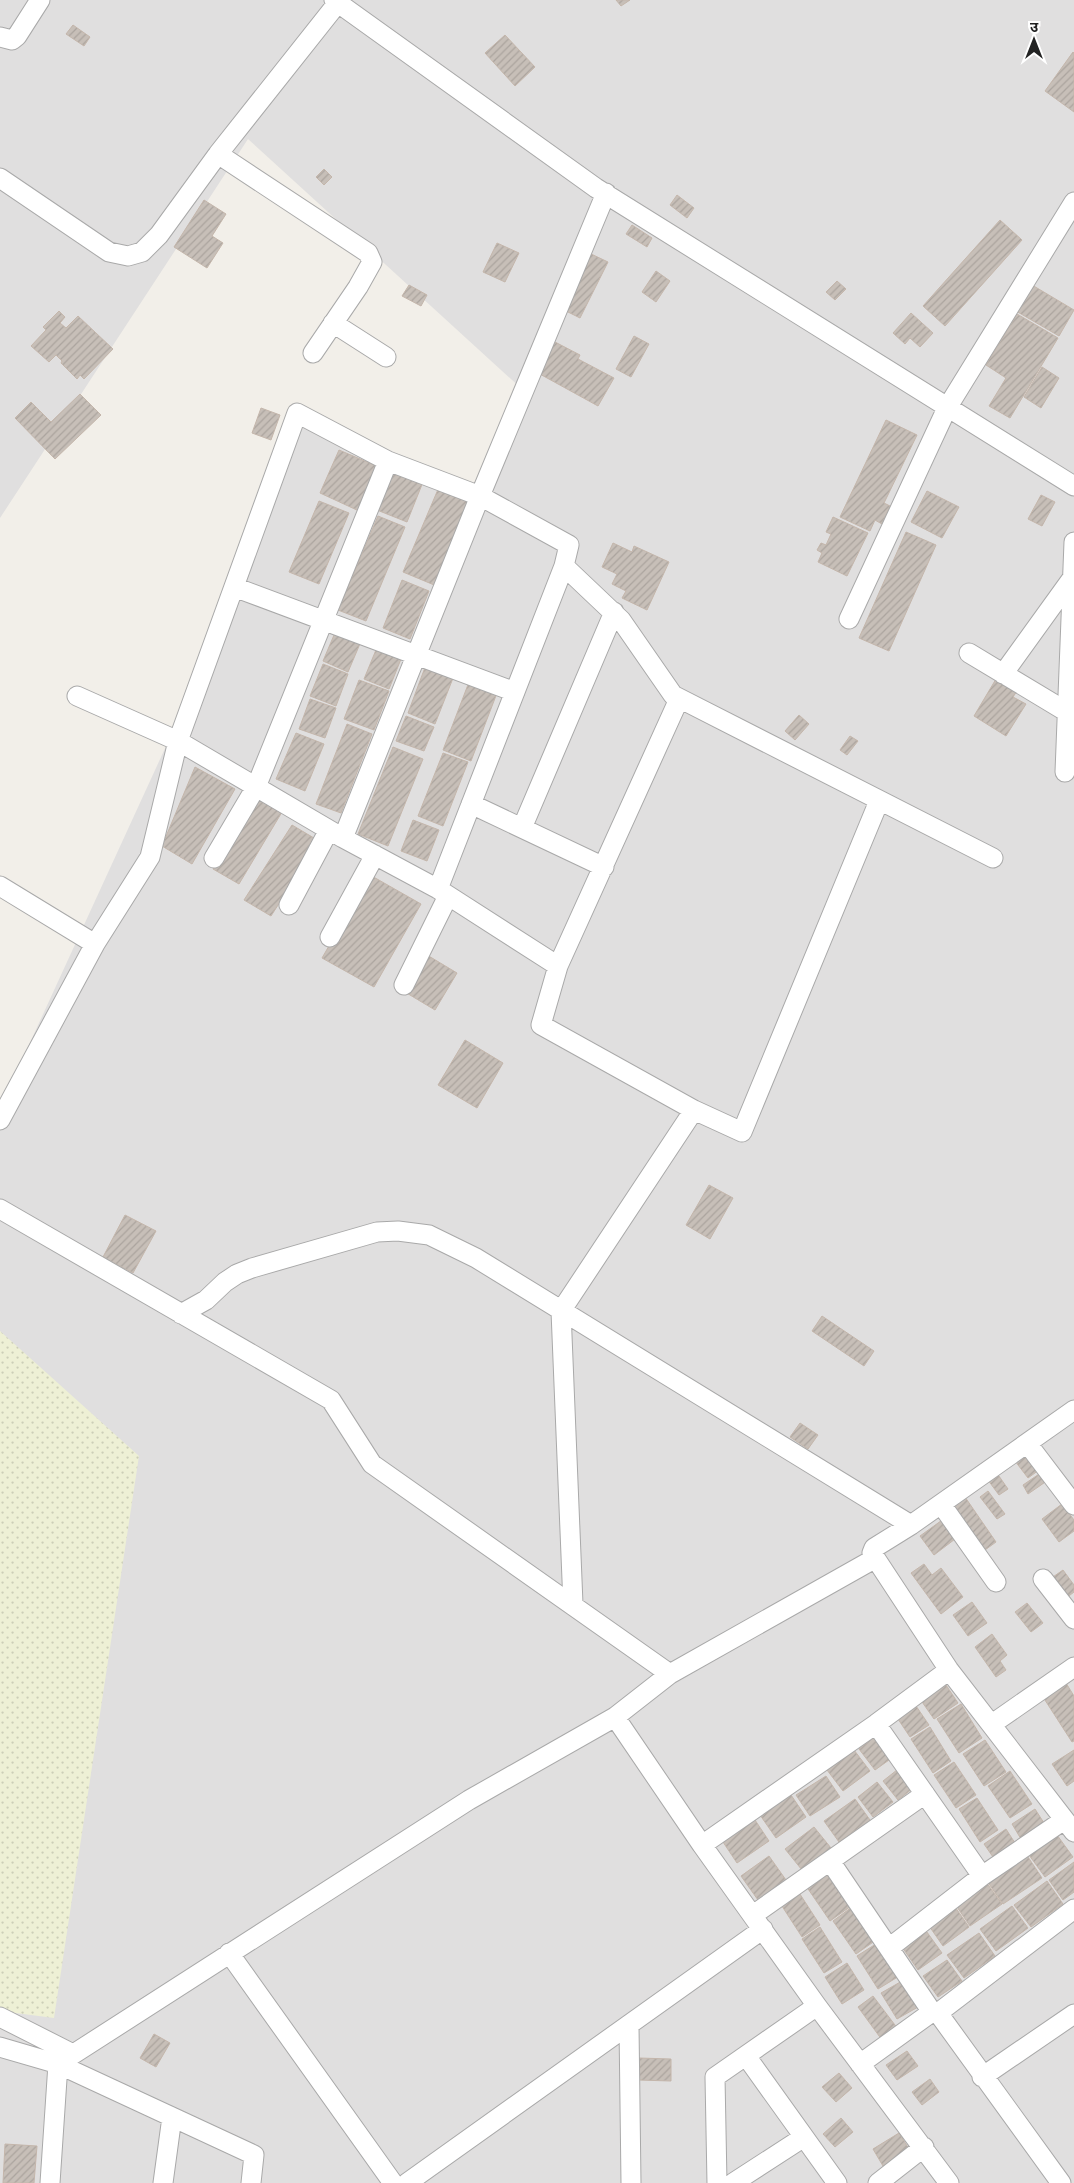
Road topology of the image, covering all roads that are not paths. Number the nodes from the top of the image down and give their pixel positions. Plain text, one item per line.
1 (40, 0) edge
2 (337, 1) edge
3 (0, 37) edge
4 (218, 154) junction
5 (0, 178) edge
6 (606, 193) junction
7 (1074, 202) edge
8 (332, 323) junction
9 (313, 353) dead end
10 (386, 357) dead end
11 (947, 408) junction
12 (388, 461) junction
13 (1074, 486) edge
14 (480, 496) junction
15 (1074, 542) edge
16 (564, 566) junction
17 (1073, 577) junction
18 (234, 587) junction
19 (614, 612) junction
20 (1073, 613) edge
21 (849, 619) dead end
22 (325, 621) junction
23 (968, 653) dead end
24 (417, 655) junction
25 (1003, 674) junction
26 (515, 692) junction
27 (77, 696) dead end
28 (680, 699) junction
29 (1067, 712) junction
30 (1070, 736) edge
31 (178, 741) junction
32 (1065, 772) dead end
33 (256, 787) junction
34 (880, 801) junction
35 (471, 804) junction
36 (522, 828) junction
37 (336, 834) junction
38 (375, 855) junction
39 (214, 858) dead end
40 (993, 858) dead end
41 (604, 867) junction
42 (0, 886) edge
43 (443, 892) junction
44 (289, 905) dead end
45 (330, 937) dead end
46 (95, 944) junction
47 (558, 966) junction
48 (404, 985) dead end
49 (694, 1110) junction
50 (0, 1120) edge
51 (0, 1210) edge
52 (561, 1311) junction
53 (181, 1314) junction
54 (1074, 1410) edge
55 (1027, 1443) junction
56 (940, 1504) junction
57 (1074, 1505) edge
58 (911, 1525) junction
59 (874, 1559) junction
60 (1043, 1579) dead end
61 (996, 1582) dead end
62 (573, 1604) junction
63 (1074, 1619) edge
64 (1073, 1669) edge
65 (949, 1670) junction
66 (670, 1674) junction
67 (615, 1717) junction
68 (876, 1724) junction
69 (992, 1724) junction
70 (925, 1794) junction
71 (1069, 1826) edge
72 (702, 1844) junction
73 (830, 1861) junction
74 (982, 1876) junction
75 (1074, 1909) edge
76 (758, 1922) junction
77 (889, 1948) junction
78 (229, 1953) junction
79 (817, 2006) junction
80 (935, 2012) junction
81 (0, 2017) edge
82 (1072, 2020) edge
83 (629, 2026) junction
84 (0, 2047) edge
85 (746, 2056) junction
86 (65, 2059) junction
87 (860, 2064) junction
88 (982, 2077) junction
89 (172, 2118) junction
90 (804, 2137) junction
91 (924, 2147) junction
92 (50, 2183) edge
93 (163, 2183) edge
94 (251, 2183) edge
95 (393, 2183) edge
96 (407, 2183) edge
97 (631, 2183) edge
98 (717, 2183) edge
99 (733, 2183) edge
100 (837, 2183) edge
101 (878, 2183) edge
102 (949, 2183) edge
103 (1061, 2183) edge

1 - 3 street
2 - 4 street
2 - 6 street
4 - 5 street
4 - 8 street
6 - 11 street
6 - 14 street
7 - 11 street
8 - 9 street
8 - 10 street
11 - 13 street
11 - 21 street
12 - 14 street
12 - 18 street
12 - 22 street
14 - 16 street
14 - 24 street
15 - 17 street
16 - 19 street
16 - 26 street
17 - 20 street
17 - 25 street
18 - 22 street
18 - 31 street
19 - 28 street
19 - 36 street
20 - 29 street
22 - 24 street
22 - 33 street
23 - 25 street
24 - 26 street
24 - 37 street
25 - 29 street
26 - 35 street
27 - 31 street
28 - 34 street
28 - 41 street
29 - 30 street
30 - 32 street
31 - 33 street
31 - 46 street
33 - 37 street
33 - 39 street
34 - 40 street
34 - 49 street
35 - 36 street
35 - 43 street
36 - 41 street
37 - 38 street
37 - 44 street
38 - 43 street
38 - 45 street
41 - 47 street
42 - 46 street
43 - 47 street
43 - 48 street
46 - 50 street
47 - 49 street
49 - 52 street
51 - 53 street
52 - 53 street
52 - 58 street
52 - 62 street
53 - 62 street
54 - 55 street
55 - 56 street
55 - 57 street
56 - 58 street
56 - 61 street
58 - 59 street
59 - 65 street
59 - 66 street
60 - 63 street
62 - 66 street
64 - 69 street
65 - 68 street
65 - 69 street
66 - 67 street
67 - 72 street
67 - 78 street
68 - 70 street
68 - 72 street
69 - 71 street
70 - 73 street
70 - 74 street
71 - 74 street
72 - 76 street
73 - 76 street
73 - 77 street
74 - 77 street
75 - 80 street
76 - 79 street
76 - 83 street
77 - 80 street
78 - 86 street
78 - 95 street
79 - 85 street
79 - 87 street
80 - 87 street
80 - 88 street
81 - 86 street
82 - 88 street
83 - 96 street
83 - 97 street
84 - 86 street
85 - 90 street
85 - 98 street
86 - 89 street
86 - 92 street
87 - 91 street
88 - 103 street
89 - 93 street
89 - 94 street
90 - 99 street
90 - 100 street
91 - 101 street
91 - 102 street

